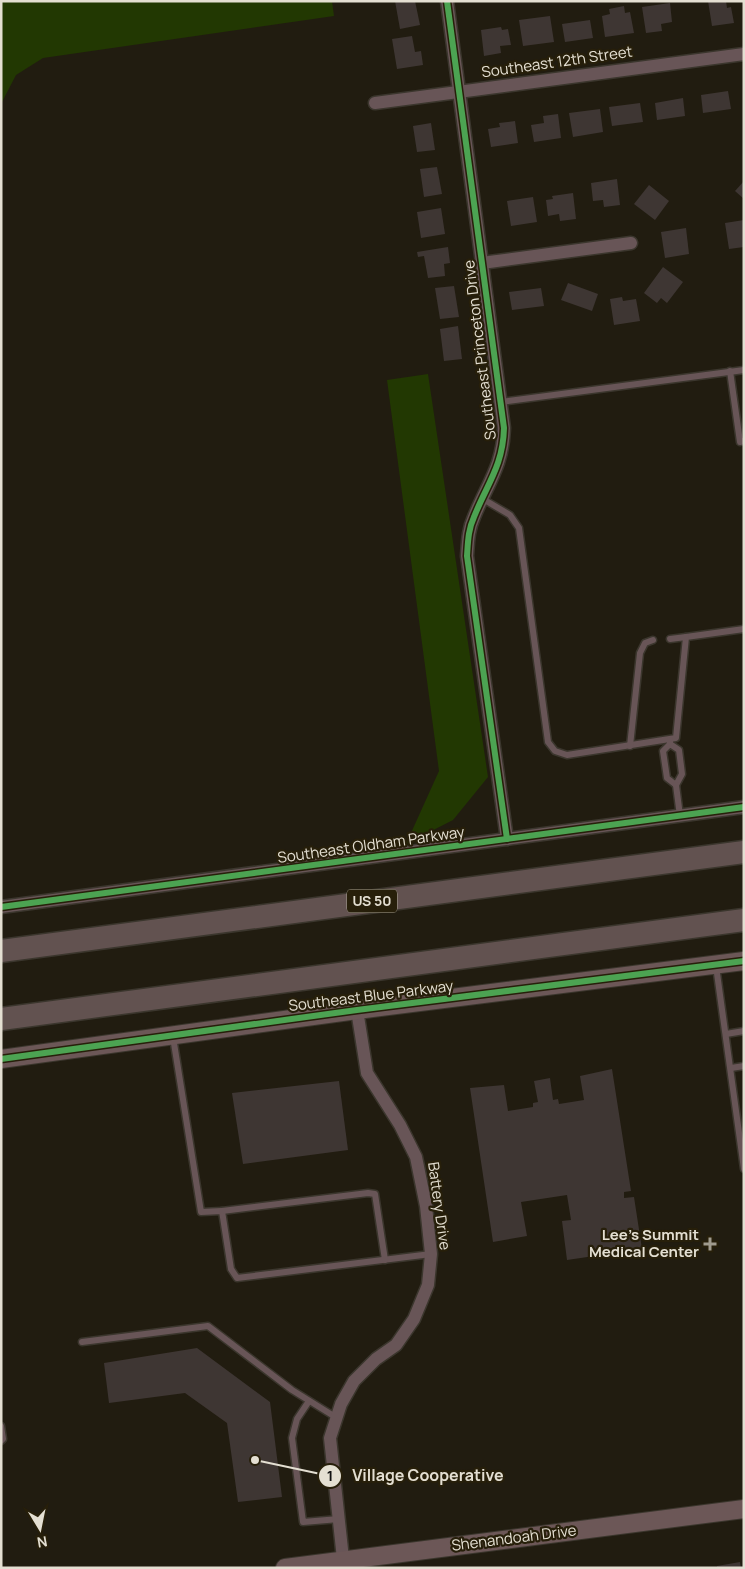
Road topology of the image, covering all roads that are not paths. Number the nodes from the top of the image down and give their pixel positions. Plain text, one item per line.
1 (447, 1) edge
2 (744, 54) edge
3 (458, 92) junction
4 (375, 103) dead end
5 (631, 243) dead end
6 (482, 263) junction
7 (744, 370) edge
8 (730, 372) junction
9 (501, 402) junction
10 (744, 441) edge
11 (483, 499) junction
12 (744, 629) edge
13 (686, 637) junction
14 (670, 639) dead end
15 (653, 640) dead end
16 (670, 742) junction
17 (630, 746) junction
18 (676, 785) junction
19 (744, 807) edge
20 (680, 816) junction
21 (507, 839) junction
22 (744, 852) edge
23 (1, 907) edge
24 (744, 920) edge
25 (1, 951) edge
26 (744, 961) edge
27 (716, 964) junction
28 (357, 1010) junction
29 (1, 1019) edge
30 (744, 1031) edge
31 (726, 1034) junction
32 (172, 1035) junction
33 (1, 1059) edge
34 (744, 1066) edge
35 (730, 1068) junction
36 (744, 1169) edge
37 (222, 1211) junction
38 (431, 1254) junction
39 (385, 1260) junction
40 (82, 1342) dead end
41 (309, 1401) junction
42 (337, 1418) junction
43 (1, 1426) edge
44 (1, 1441) edge
45 (744, 1509) edge
46 (339, 1519) junction
47 (343, 1564) edge
48 (285, 1568) edge

1 - 3 street, Southeast Princeton Drive
2 - 3 street, Southeast 12th Street
3 - 4 street, Southeast 12th Street
3 - 6 street, Southeast Princeton Drive
5 - 6 street
6 - 9 street, Southeast Princeton Drive
7 - 8 lane
8 - 9 lane
8 - 10 lane
9 - 11 street, Southeast Princeton Drive
11 - 17 lane
11 - 21 street, Southeast Princeton Drive
12 - 13 lane
13 - 14 lane
13 - 16 lane
15 - 17 lane
16 - 17 lane
16 - 18 lane
16 - 18 lane
18 - 20 lane
19 - 20 street, Southeast Oldham Parkway
20 - 21 street, Southeast Oldham Parkway
21 - 23 street, Southeast Oldham Parkway
22 - 25 highway, US 50
24 - 29 highway
26 - 27 street, Southeast Blue Parkway
27 - 28 street, Southeast Blue Parkway
27 - 31 lane
28 - 32 street, Southeast Blue Parkway
28 - 38 street, Battery Drive
30 - 31 lane
31 - 35 lane
32 - 33 street, Southeast Blue Parkway
32 - 37 lane
34 - 35 lane
35 - 36 lane
37 - 39 lane
37 - 39 lane
38 - 39 lane
38 - 42 street, Battery Drive
40 - 41 lane
41 - 42 lane
41 - 46 lane
42 - 46 street, Battery Drive
43 - 44 lane
45 - 47 street, Shenandoah Drive
46 - 47 street, Battery Drive
47 - 48 street, Shenandoah Drive

